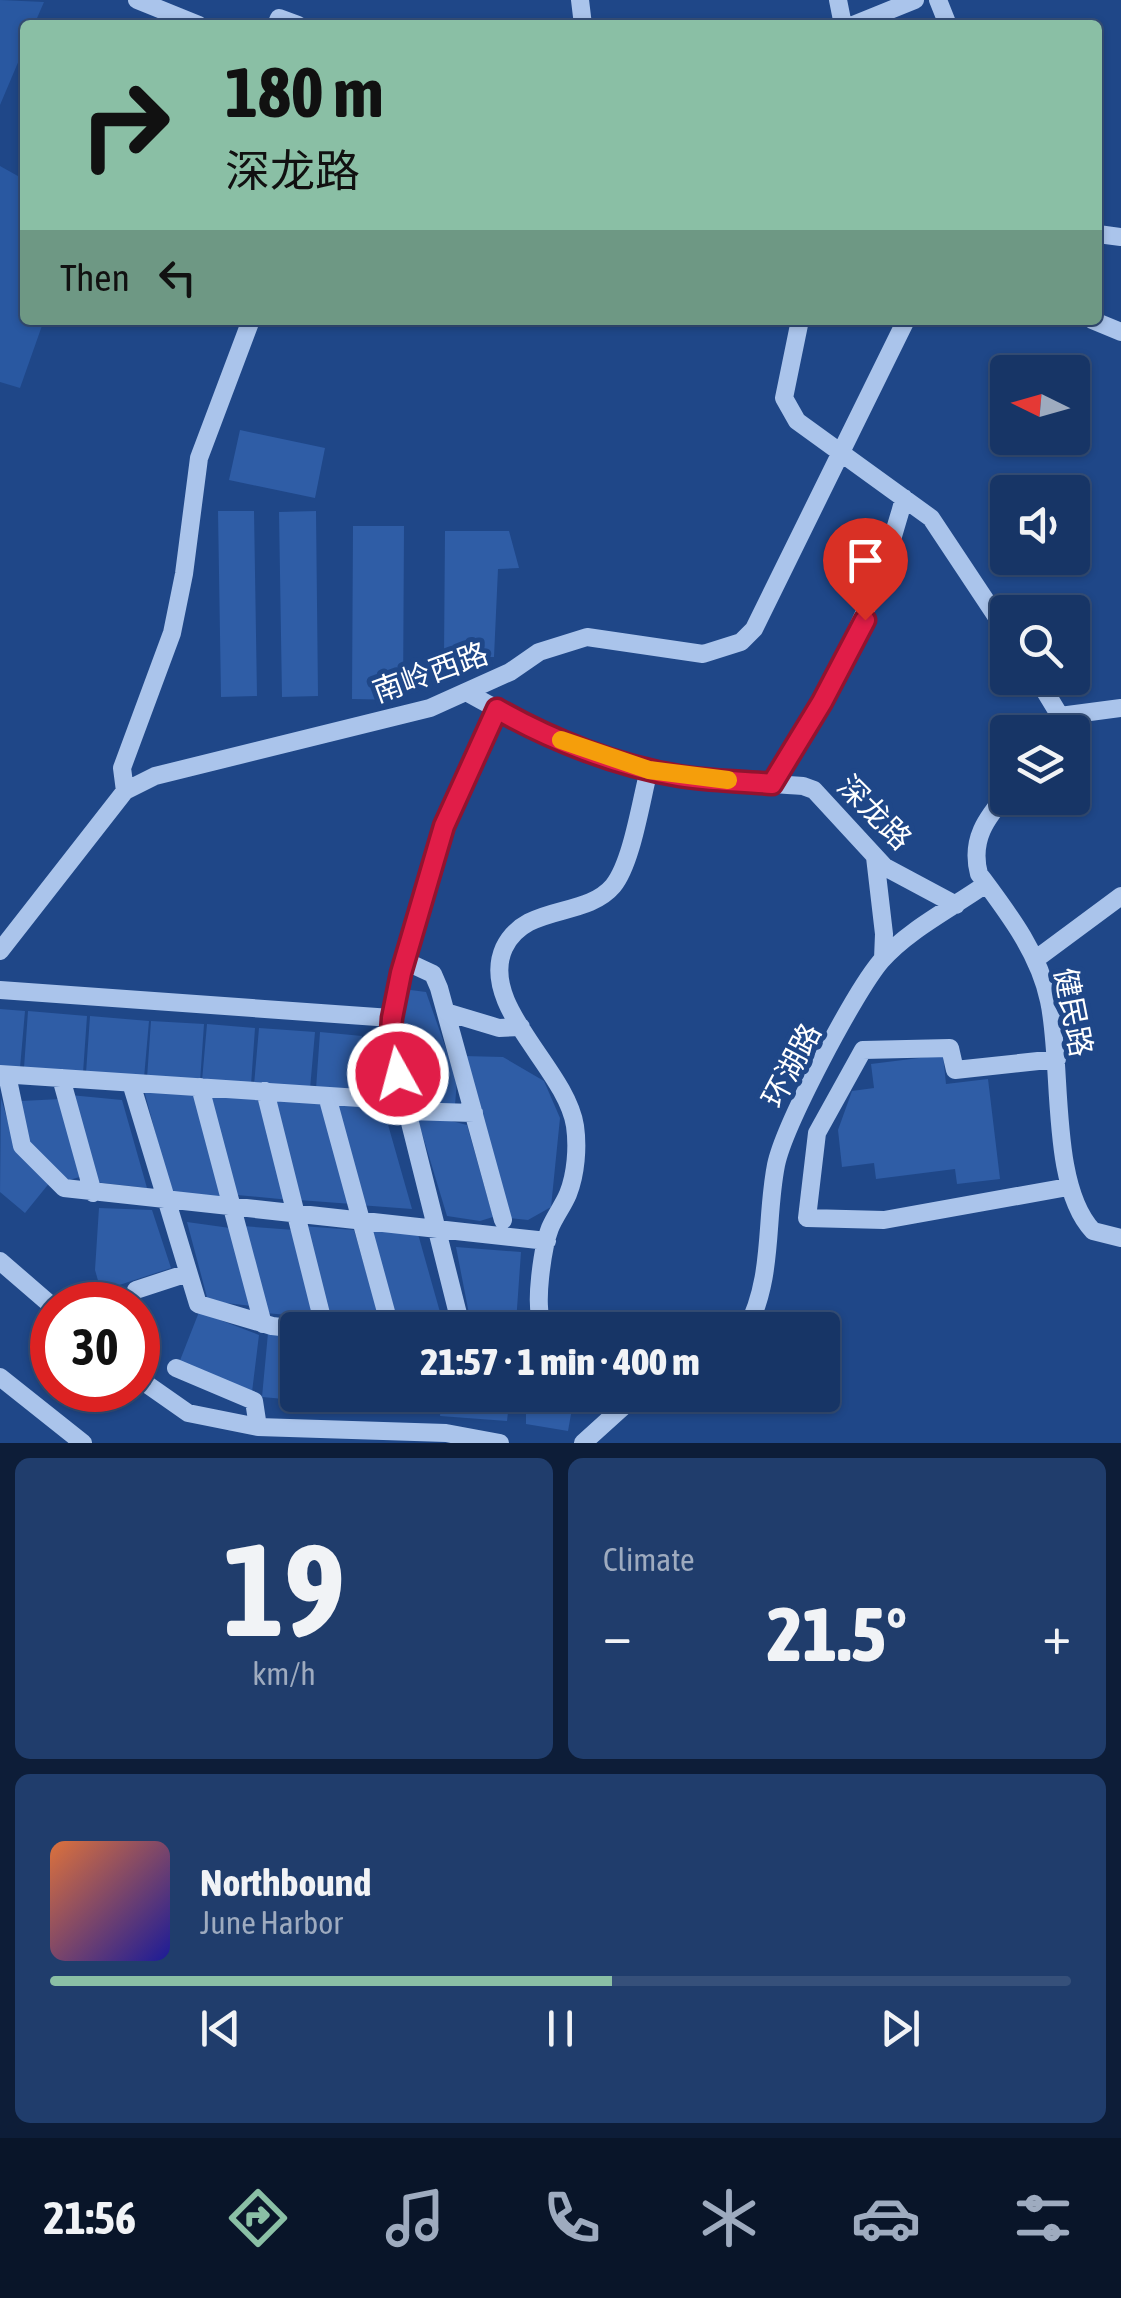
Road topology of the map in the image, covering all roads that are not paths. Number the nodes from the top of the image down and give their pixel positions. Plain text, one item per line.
1 (137, 0) edge
2 (915, 0) edge
3 (187, 20) edge
4 (865, 20) edge
5 (250, 325) edge
6 (799, 325) edge
7 (904, 325) edge
8 (841, 452) junction
9 (904, 498) junction
10 (990, 607) edge
11 (466, 692) junction
12 (1121, 708) edge
13 (497, 709) junction
14 (1090, 716) edge
15 (649, 770) junction
16 (772, 784) junction
17 (124, 791) junction
18 (990, 814) edge
19 (874, 857) junction
20 (986, 884) junction
21 (1121, 896) edge
22 (956, 904) junction
23 (0, 951) edge
24 (883, 959) junction
25 (1036, 959) junction
26 (404, 961) junction
27 (0, 990) edge
28 (446, 1012) junction
29 (392, 1018) junction
30 (521, 1027) junction
31 (1057, 1059) junction
32 (3, 1074) edge
33 (61, 1078) junction
34 (131, 1083) junction
35 (200, 1087) junction
36 (265, 1092) junction
37 (327, 1096) junction
38 (406, 1106) junction
39 (474, 1113) junction
40 (1068, 1187) junction
41 (93, 1194) junction
42 (166, 1201) junction
43 (232, 1208) junction
44 (296, 1214) junction
45 (360, 1220) junction
46 (503, 1220) dead end
47 (437, 1228) junction
48 (1121, 1238) edge
49 (546, 1241) junction
50 (0, 1261) edge
51 (188, 1273) junction
52 (160, 1282) edge
53 (30, 1287) edge
54 (320, 1312) edge
55 (385, 1312) edge
56 (458, 1312) edge
57 (537, 1312) edge
58 (753, 1312) edge
59 (263, 1324) junction
60 (280, 1326) edge
61 (176, 1368) dead end
62 (0, 1377) edge
63 (160, 1393) edge
64 (618, 1412) edge
65 (258, 1427) junction
66 (404, 1437) edge
67 (84, 1443) edge
68 (246, 1443) edge
69 (500, 1443) edge
70 (584, 1443) edge

1 - 3 street
2 - 4 street
5 - 17 street
6 - 8 street
7 - 8 street, 南岭西路
8 - 9 street
8 - 11 street, 南岭西路
9 - 10 street
9 - 16 street
11 - 13 street, 深龙路
11 - 17 street, 南岭西路
12 - 14 street
13 - 15 street, 深龙路
13 - 26 street
15 - 16 street, 深龙路
15 - 30 street
16 - 19 street, 深龙路
17 - 23 street
18 - 20 street, 健民路
19 - 22 street, 深龙路
19 - 24 street
20 - 22 street, 环湖路
20 - 25 street, 健民路
21 - 25 street
22 - 24 street, 环湖路
24 - 58 street, 环湖路
25 - 31 street, 健民路
26 - 28 street
26 - 29 street
27 - 29 street
28 - 30 street
28 - 39 street
29 - 38 street
30 - 49 street
31 - 40 street, 健民路
31 - 40 street
32 - 33 street
32 - 41 street
33 - 34 street
33 - 41 street
34 - 35 street
34 - 42 street
35 - 36 street
35 - 43 street
36 - 37 street
36 - 44 street
37 - 38 street
37 - 45 street
38 - 39 street
38 - 47 street
39 - 46 street
40 - 48 street, 健民路
41 - 42 street
42 - 43 street
42 - 51 street
43 - 44 street
43 - 59 street
44 - 45 street
44 - 54 street
45 - 47 street
45 - 55 street
47 - 49 street
47 - 56 street
49 - 57 street
50 - 53 street
51 - 52 street
51 - 59 street
59 - 60 street
61 - 65 street
62 - 67 street
63 - 65 street
64 - 70 street
65 - 66 street
65 - 68 street
66 - 69 street

